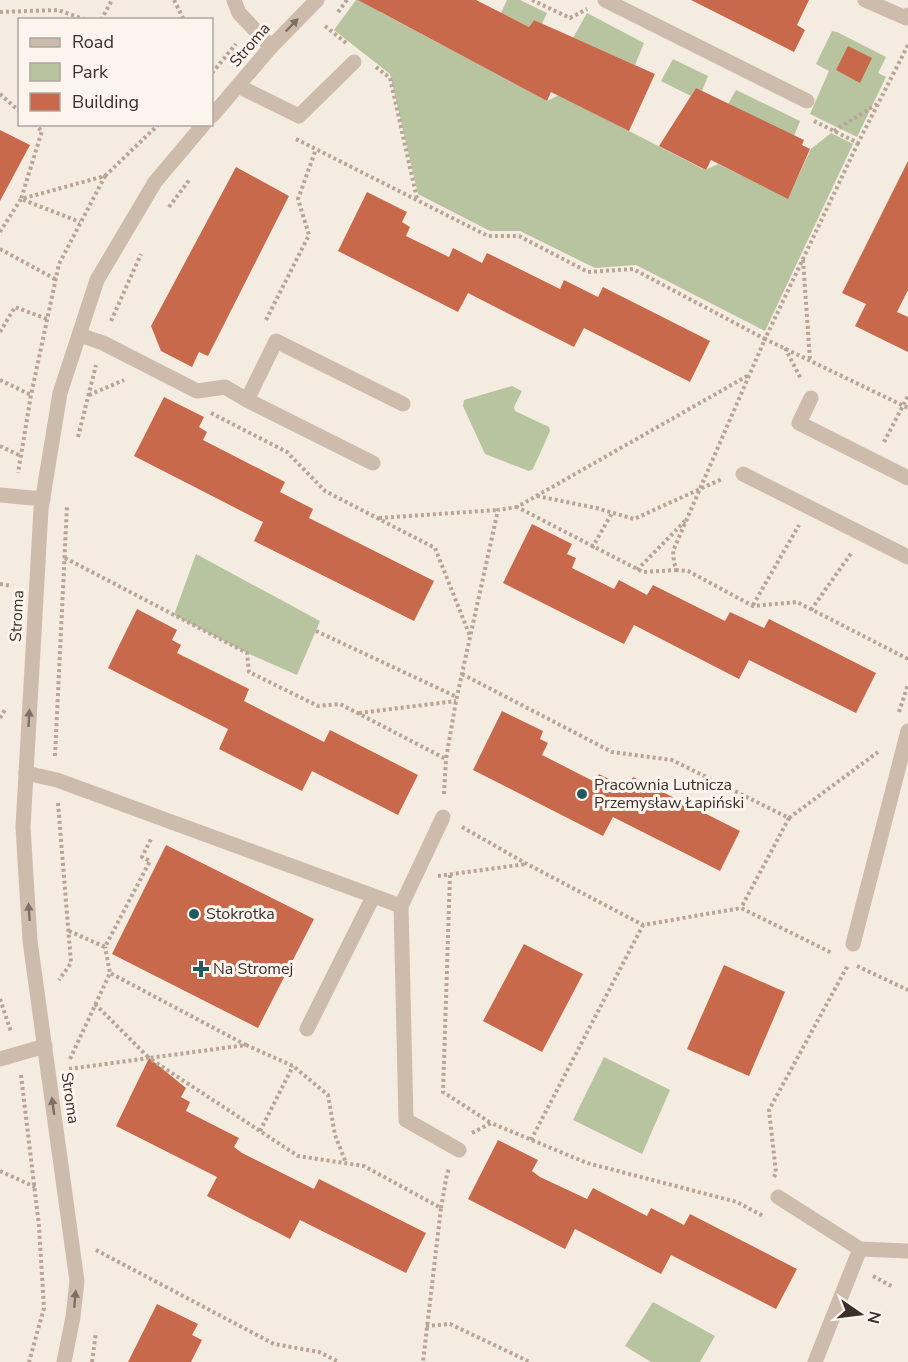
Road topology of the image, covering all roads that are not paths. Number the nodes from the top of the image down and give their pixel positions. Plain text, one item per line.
1 (234, 0) edge
2 (317, 0) edge
3 (605, 0) edge
4 (865, 0) edge
5 (908, 15) edge
6 (271, 47) junction
7 (358, 57) road end
8 (238, 86) junction
9 (807, 101) dead end
10 (213, 115) edge
11 (202, 126) edge
12 (80, 334) junction
13 (811, 398) road end
14 (247, 400) junction
15 (403, 404) dead end
16 (373, 463) dead end
17 (743, 474) road end
18 (908, 478) edge
19 (43, 499) junction
20 (1, 500) edge
21 (908, 557) edge
22 (908, 731) edge
23 (26, 773) junction
24 (443, 817) road end
25 (373, 897) junction
26 (401, 906) junction
27 (853, 944) dead end
28 (307, 1029) dead end
29 (45, 1046) junction
30 (0, 1059) edge
31 (459, 1150) road end
32 (778, 1197) dead end
33 (860, 1250) junction
34 (908, 1251) edge
35 (64, 1362) edge
36 (815, 1362) edge

1 - 6 street
6 -> 2 street, Stroma
3 - 9 street
4 - 5 street
6 - 8 street, Stroma
7 - 8 street
8 - 10 street, Stroma
11 - 12 street, Stroma
12 - 14 street
12 - 19 street, Stroma
13 - 18 street
14 - 15 street
14 - 16 street
17 - 21 street
19 - 20 street
23 -> 19 street, Stroma
22 - 27 street
23 - 25 street
29 -> 23 street, Stroma
24 - 26 street
25 - 26 street
25 - 28 street
26 - 31 street
29 - 30 street
35 -> 29 street, Stroma
32 - 33 street
33 - 34 street
33 - 36 street

